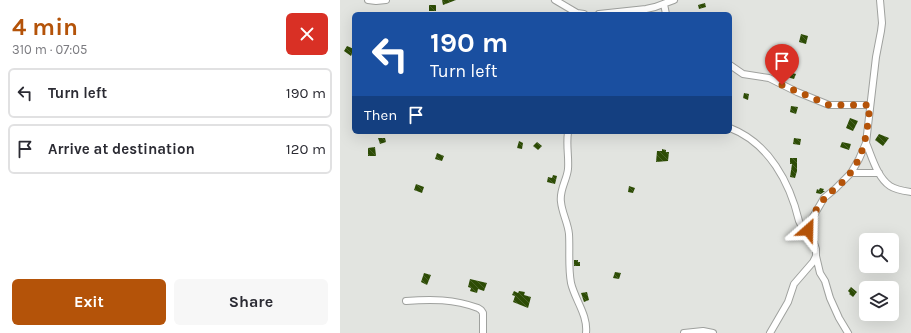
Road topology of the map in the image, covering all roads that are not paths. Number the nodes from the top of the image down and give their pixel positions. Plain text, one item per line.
1 (368, 0) edge
2 (386, 0) edge
3 (555, 0) edge
4 (674, 0) edge
5 (880, 0) edge
6 (664, 4) junction
7 (576, 12) edge
8 (618, 12) edge
9 (666, 12) edge
10 (732, 66) edge
11 (870, 105) junction
12 (732, 129) edge
13 (568, 134) edge
14 (866, 143) junction
15 (851, 173) junction
16 (879, 173) junction
17 (911, 192) edge
18 (808, 230) junction
19 (816, 256) junction
20 (406, 301) dead end
21 (482, 333) edge
22 (586, 333) edge
23 (684, 333) edge
24 (713, 333) edge
25 (770, 333) edge
26 (848, 333) edge

1 - 2 street
3 - 7 street
4 - 6 street
5 - 11 street
6 - 8 street
6 - 9 street
10 - 11 street
11 - 14 street
12 - 18 street
13 - 22 street
14 - 15 street
14 - 16 street
15 - 16 street
15 - 18 street
16 - 17 street
18 - 19 street
19 - 25 street
19 - 26 street
20 - 21 street
23 - 24 street

